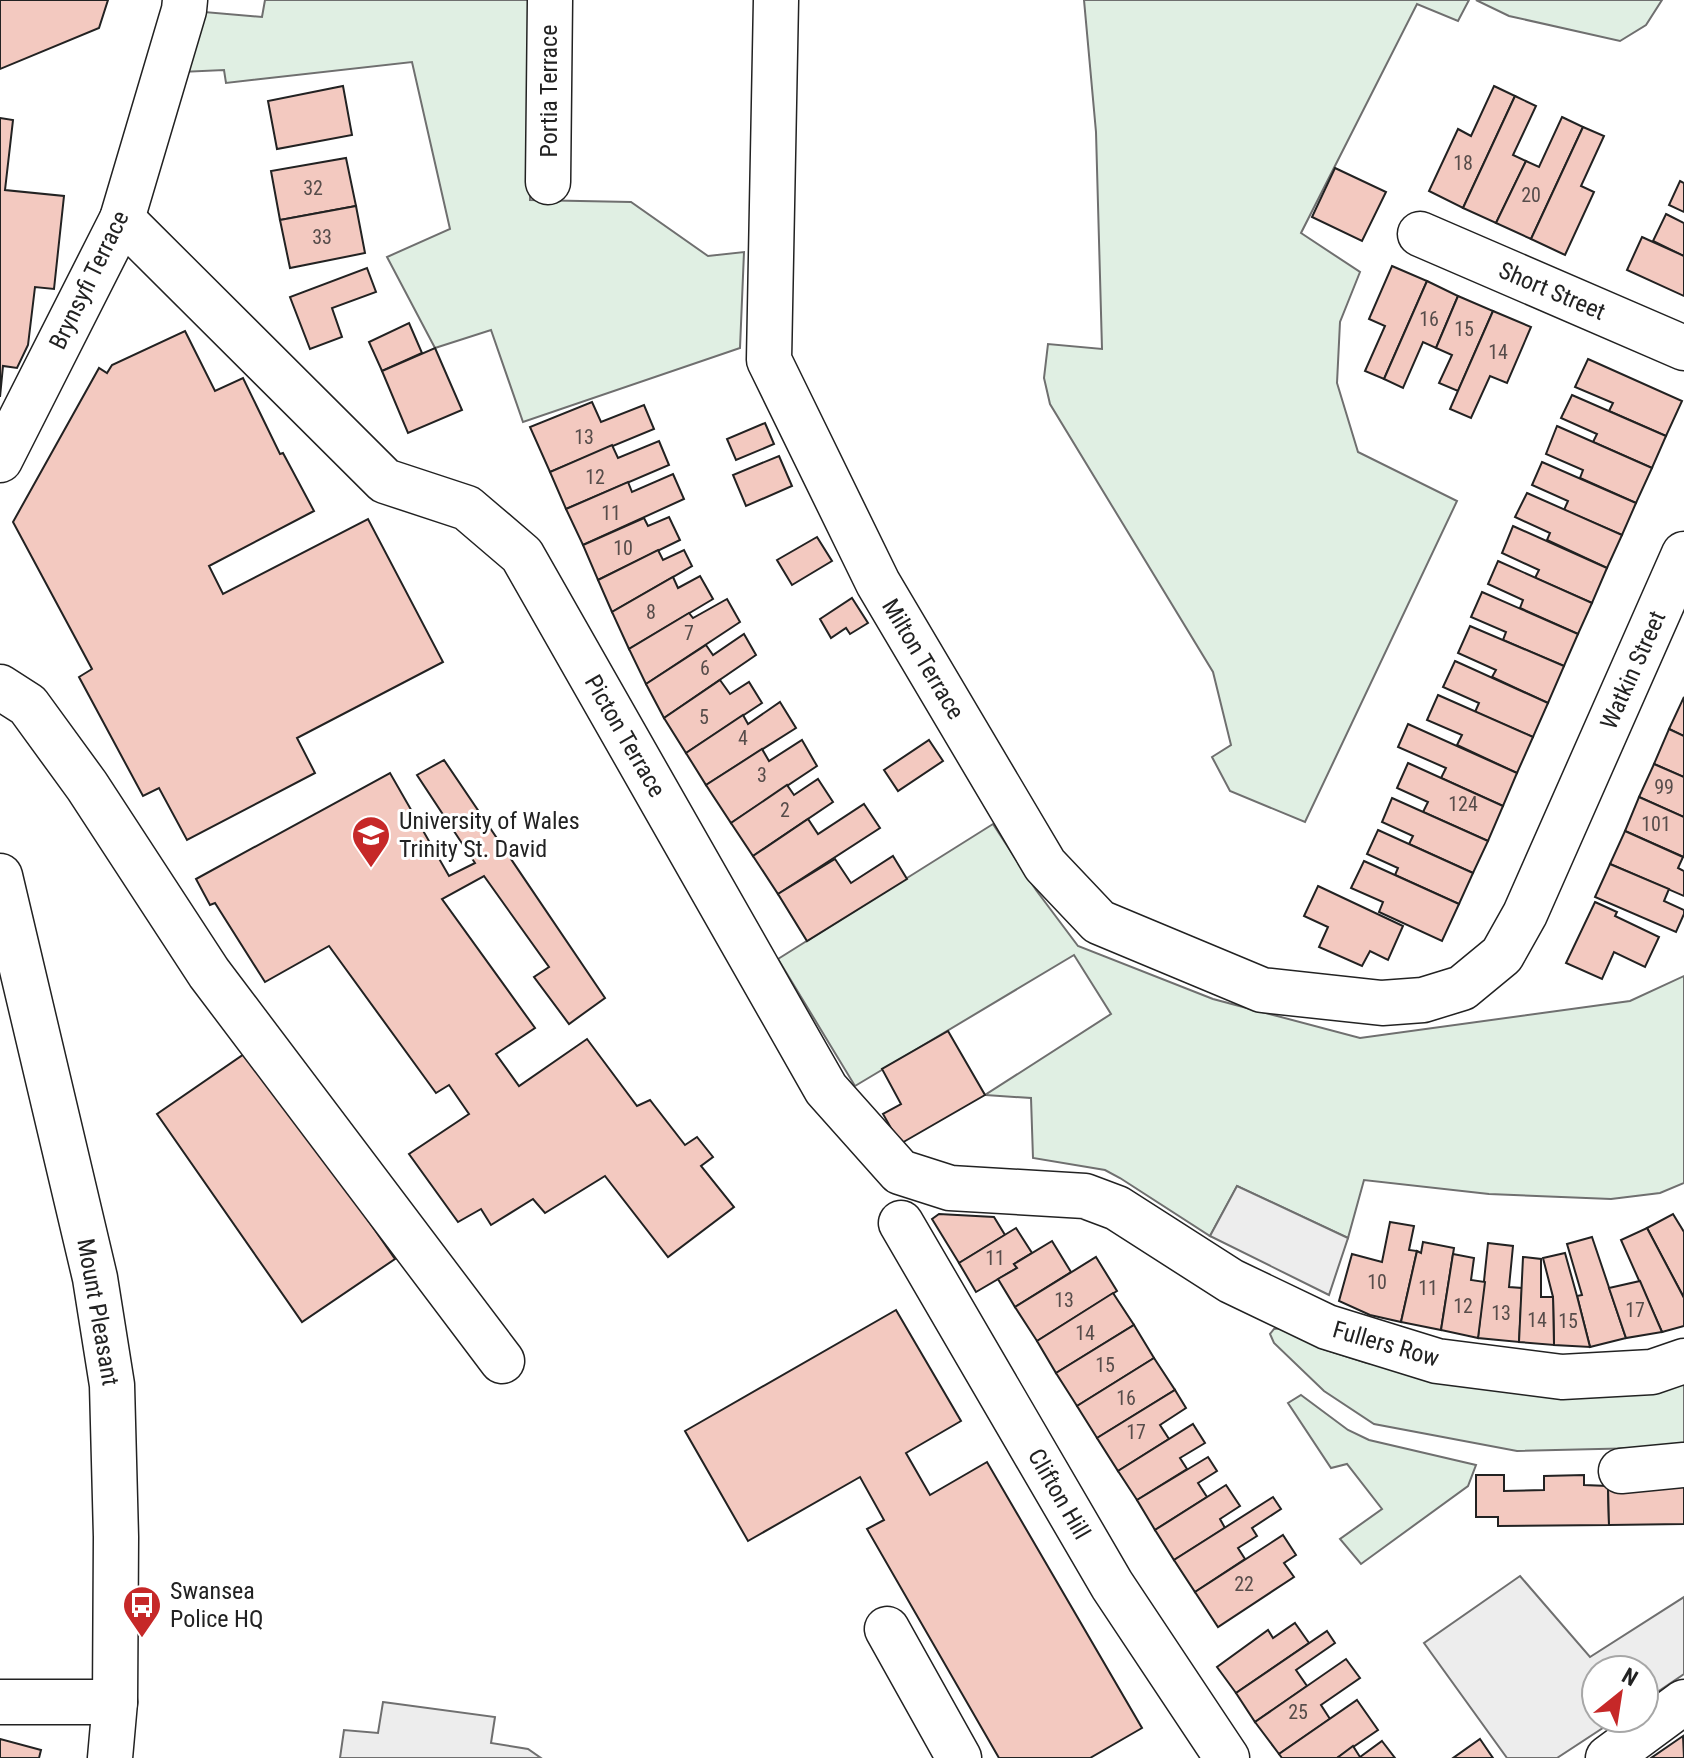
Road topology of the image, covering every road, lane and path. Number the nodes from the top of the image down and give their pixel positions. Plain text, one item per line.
1 (185, 0) edge
2 (550, 0) edge
3 (776, 0) edge
4 (548, 182) dead end
5 (122, 219) junction
6 (1420, 234) dead end
7 (1684, 348) edge
8 (0, 460) edge
9 (1684, 554) edge
10 (0, 687) edge
11 (0, 876) edge
12 (1462, 988) joint
13 (1117, 1208) joint
14 (901, 1223) dead end
15 (502, 1361) dead end
16 (1684, 1361) edge
17 (1684, 1465) edge
18 (1621, 1471) dead end
19 (887, 1629) dead end
20 (0, 1702) edge
21 (115, 1702) junction
22 (1684, 1702) edge
23 (110, 1758) edge
24 (959, 1758) edge
25 (1227, 1758) edge
26 (1608, 1758) edge

1 - 5 street, Brynsyfi Terrace
2 - 4 street, Portia Terrace
3 - 12 street, Milton Terrace
5 - 8 street, Brynsyfi Terrace
5 - 13 street, Picton Terrace
6 - 7 street, Short Street
9 - 12 street, Watkin Street
10 - 15 street
11 - 21 street, Mount Pleasant
13 - 16 street, Fullers Row
14 - 25 street, Clifton Hill
17 - 18 street
19 - 24 street
20 - 21 street
21 - 23 street, Mount Pleasant
22 - 26 street

